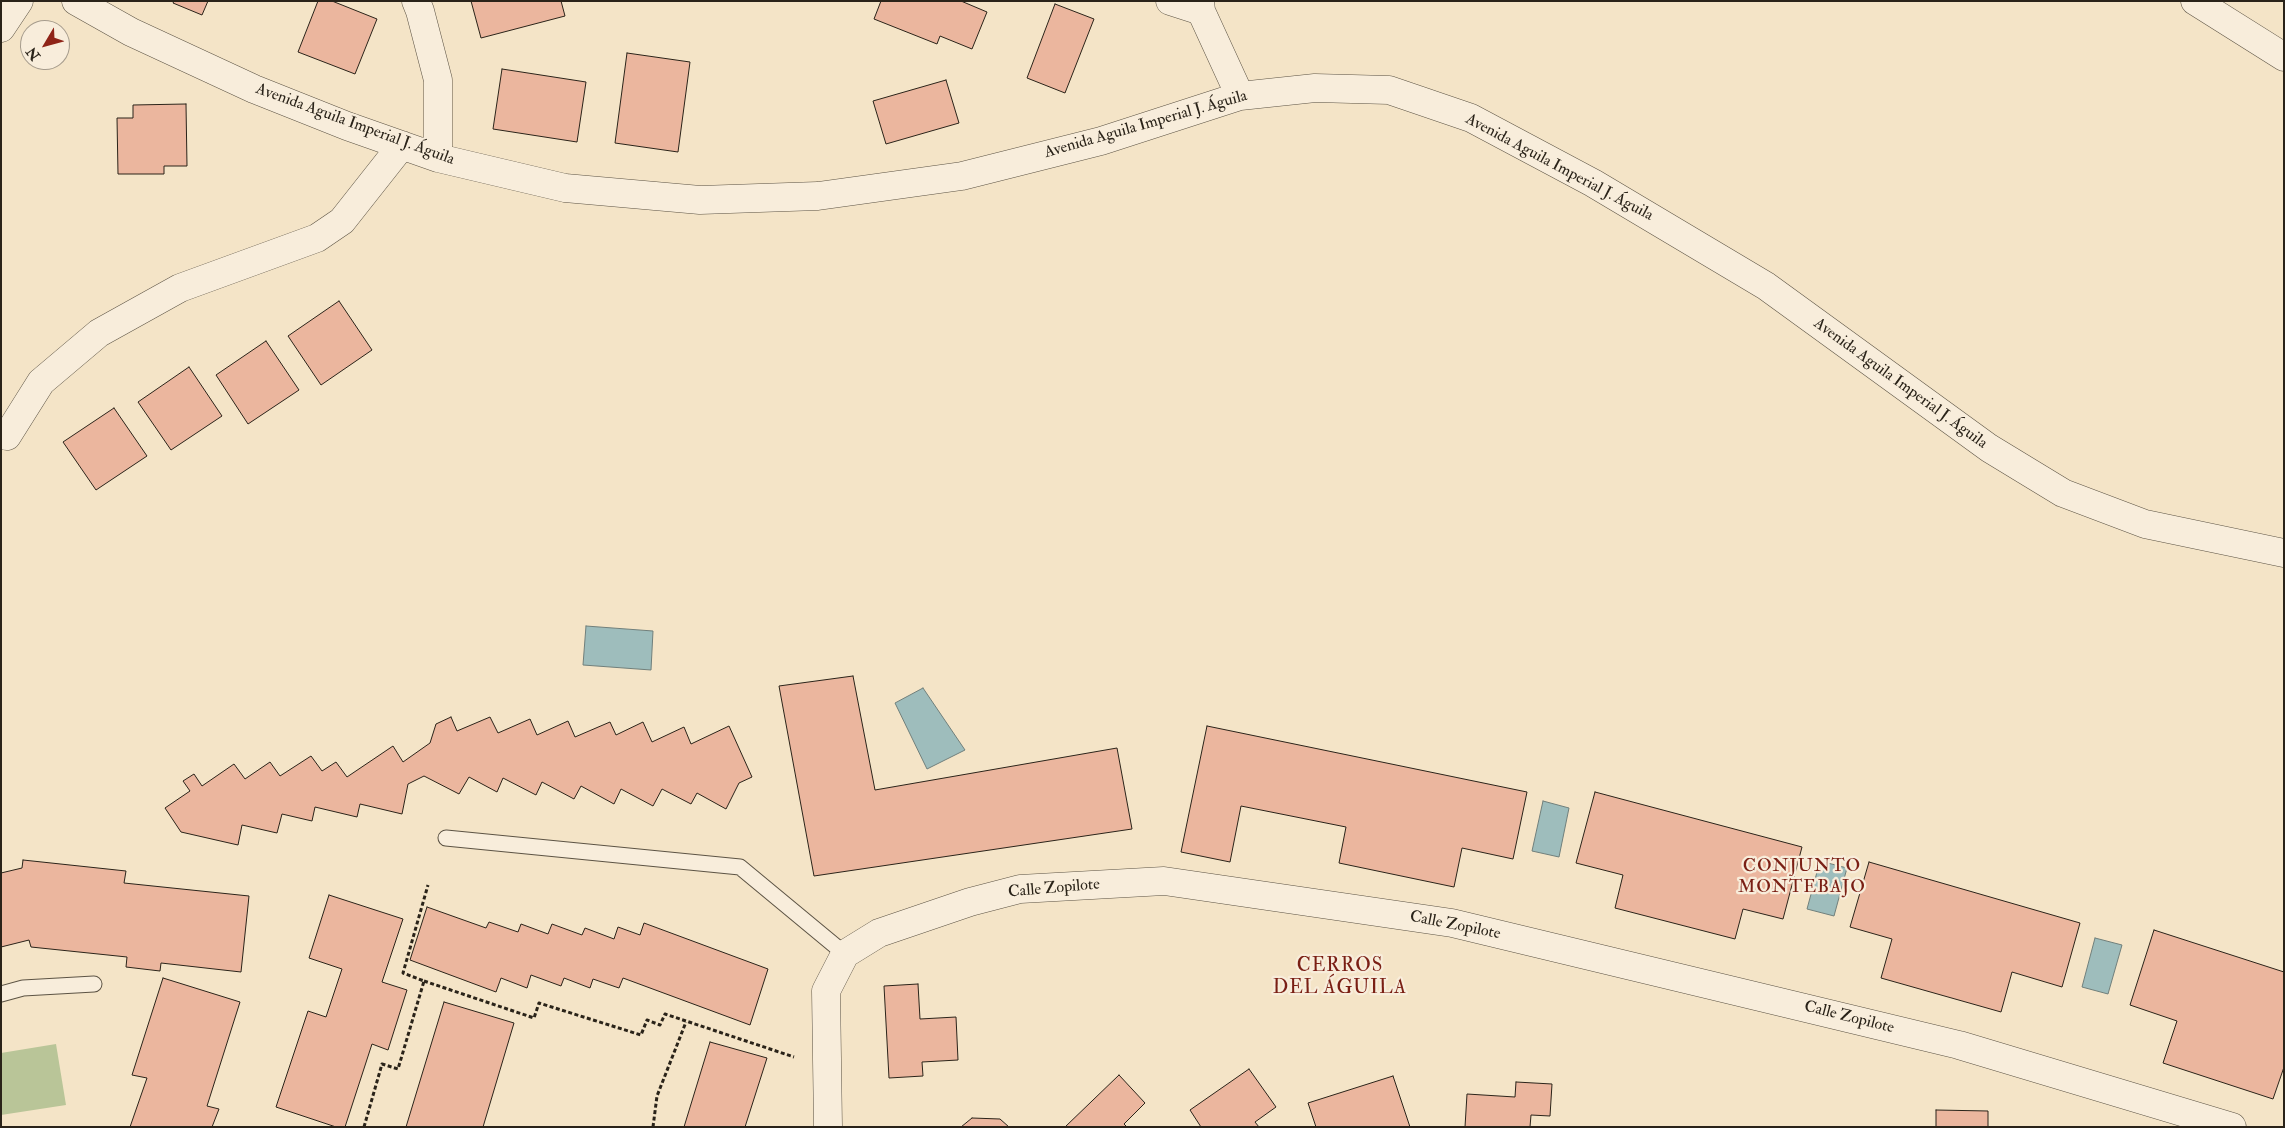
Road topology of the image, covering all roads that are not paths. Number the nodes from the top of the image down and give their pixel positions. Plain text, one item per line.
1 (19, 1) edge
2 (76, 1) edge
3 (416, 1) edge
4 (1170, 1) edge
5 (2195, 1) edge
6 (1201, 6) edge
7 (1, 28) edge
8 (2284, 57) edge
9 (1240, 96) junction
10 (402, 145) junction
11 (438, 158) junction
12 (7, 436) dead end
13 (2284, 553) edge
14 (446, 838) dead end
15 (845, 954) junction
16 (94, 984) dead end
17 (1, 994) edge
18 (828, 1127) edge
19 (2232, 1127) edge

1 - 7 street
2 - 10 street, Avenida Aguila Imperial J. Águila
3 - 11 street
4 - 6 street
5 - 8 street
6 - 9 street
9 - 11 street, Avenida Aguila Imperial J. Águila
9 - 13 street, Avenida Aguila Imperial J. Águila
10 - 11 street, Avenida Aguila Imperial J. Águila
10 - 12 street
14 - 15 lane
15 - 18 street
15 - 19 street, Calle Zopilote
16 - 17 lane

